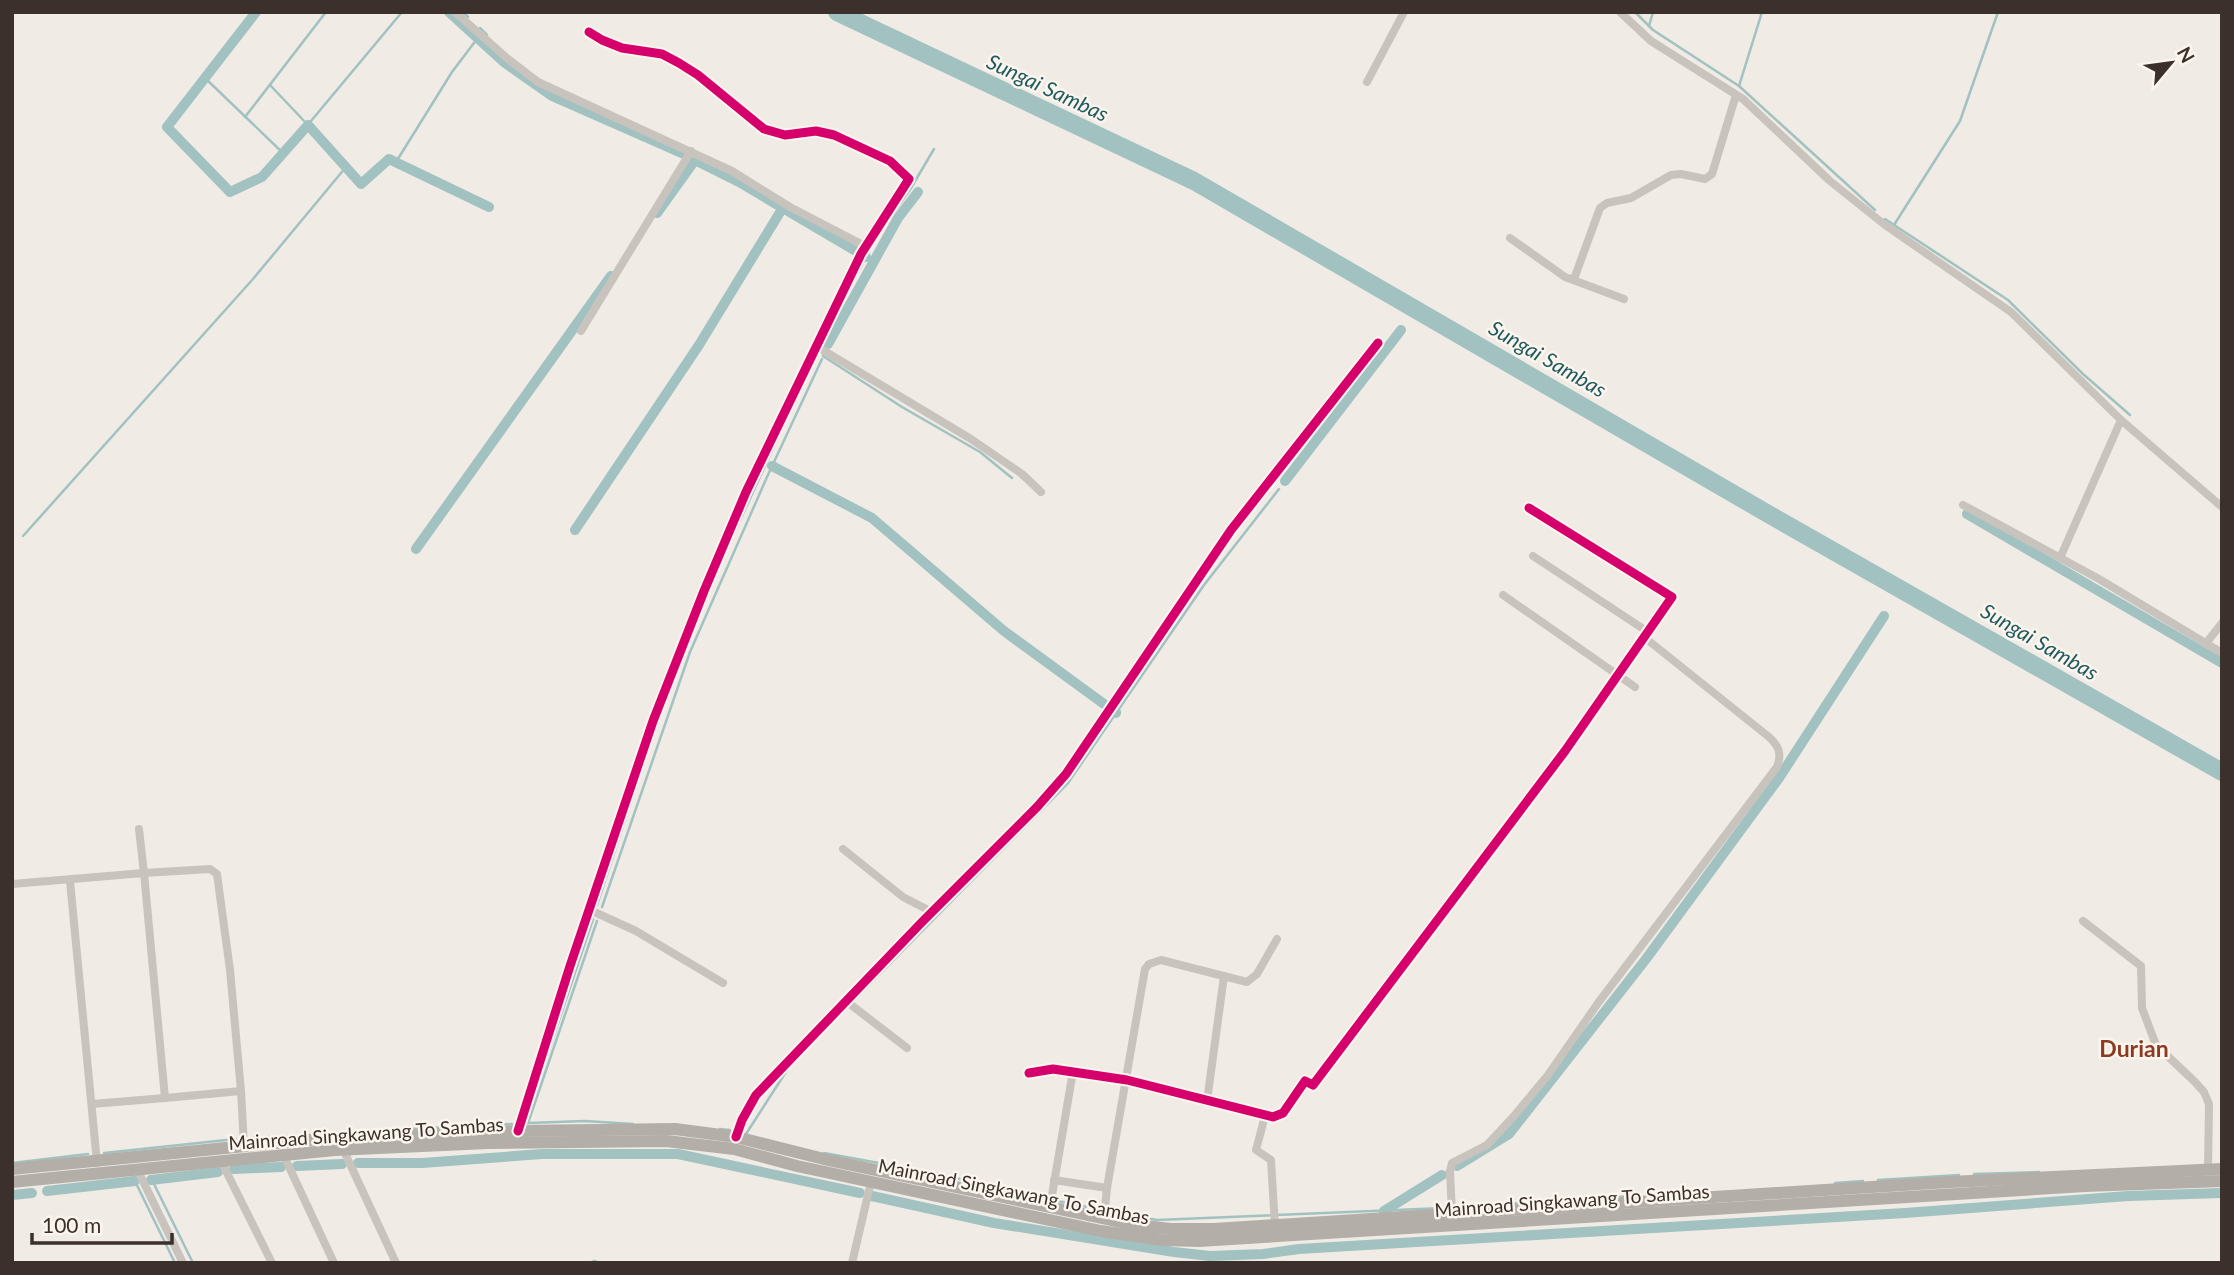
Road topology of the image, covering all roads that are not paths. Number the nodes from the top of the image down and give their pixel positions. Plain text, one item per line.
1 (455, 12) edge
2 (1404, 12) edge
3 (1620, 12) edge
4 (589, 32) dead end
5 (1367, 82) dead end
6 (1736, 95) junction
7 (691, 152) junction
8 (1510, 238) dead end
9 (864, 246) junction
10 (1574, 279) junction
11 (1623, 299) dead end
12 (581, 331) dead end
13 (1378, 343) dead end
14 (816, 346) junction
15 (2121, 420) junction
16 (1041, 492) dead end
17 (1963, 505) dead end
18 (2222, 507) edge
19 (1529, 508) dead end
20 (1533, 556) dead end
21 (2060, 558) junction
22 (1503, 595) dead end
23 (2222, 623) edge
24 (1646, 635) junction
25 (2207, 642) junction
26 (2222, 653) edge
27 (1618, 675) junction
28 (1635, 687) dead end
29 (139, 829) dead end
30 (843, 849) dead end
31 (144, 873) junction
32 (70, 881) junction
33 (12, 884) edge
34 (590, 910) junction
35 (932, 912) junction
36 (2083, 920) dead end
37 (1277, 939) dead end
38 (1224, 976) junction
39 (723, 983) dead end
40 (846, 1001) junction
41 (907, 1048) dead end
42 (1073, 1071) junction
43 (1029, 1073) dead end
44 (1127, 1080) junction
45 (241, 1091) junction
46 (164, 1098) junction
47 (1207, 1101) junction
48 (92, 1104) junction
49 (1265, 1116) junction
50 (518, 1131) junction
51 (575, 1136) junction
52 (736, 1138) junction
53 (244, 1146) junction
54 (343, 1149) junction
55 (283, 1154) junction
56 (221, 1161) junction
57 (97, 1166) junction
58 (2222, 1168) edge
59 (12, 1169) edge
60 (137, 1169) junction
61 (2208, 1169) junction
62 (1054, 1180) junction
63 (2222, 1181) edge
64 (12, 1182) edge
65 (871, 1182) junction
66 (923, 1187) junction
67 (1999, 1187) junction
68 (1107, 1188) junction
69 (1050, 1207) junction
70 (1452, 1214) junction
71 (1104, 1218) junction
72 (1405, 1223) junction
73 (1275, 1226) junction
74 (183, 1263) edge
75 (272, 1263) edge
76 (334, 1263) edge
77 (396, 1263) edge
78 (852, 1263) edge

1 - 7 street
2 - 5 street
3 - 6 street
4 - 9 street
6 - 10 street
6 - 15 street
7 - 9 street
7 - 12 street
8 - 10 street
9 - 14 street
10 - 11 street
13 - 35 street
14 - 16 street
14 - 34 street
15 - 18 street
15 - 21 street
17 - 21 street
19 - 24 street
20 - 24 street
21 - 25 street
22 - 27 street
23 - 25 street
24 - 27 street
24 - 70 street
25 - 26 street
27 - 28 street
27 - 49 street
29 - 31 street
30 - 35 street
31 - 32 street
31 - 45 street
31 - 46 street
32 - 33 street
32 - 48 street
34 - 39 street
34 - 50 street
35 - 40 street
36 - 61 street
37 - 38 street
38 - 44 street
38 - 47 street
40 - 41 street
40 - 52 street
42 - 43 street
42 - 44 street
42 - 62 street
44 - 47 street
44 - 68 street
45 - 46 street
45 - 53 street
46 - 48 street
47 - 49 street
48 - 57 street
49 - 73 street
50 - 51 highway, Mainroad Singkawang To Sambas
50 - 53 highway, Mainroad Singkawang To Sambas
51 - 52 highway, Mainroad Singkawang To Sambas
51 - 54 highway, Mainroad Singkawang To Sambas
51 - 65 highway, Mainroad Singkawang To Sambas
52 - 66 highway, Mainroad Singkawang To Sambas
53 - 57 highway, Mainroad Singkawang To Sambas
54 - 55 highway, Mainroad Singkawang To Sambas
54 - 77 street
55 - 56 highway, Mainroad Singkawang To Sambas
55 - 76 street
56 - 60 highway, Mainroad Singkawang To Sambas
56 - 75 street
57 - 59 highway, Mainroad Singkawang To Sambas
57 - 60 highway, Mainroad Singkawang To Sambas
57 - 64 highway, Mainroad Singkawang To Sambas
58 - 61 highway, Mainroad Singkawang To Sambas
60 - 74 street
61 - 67 highway, Mainroad Singkawang To Sambas
62 - 68 street
62 - 69 street
63 - 67 highway, Mainroad Singkawang To Sambas
65 - 66 highway, Mainroad Singkawang To Sambas
65 - 78 street
66 - 69 highway, Mainroad Singkawang To Sambas
66 - 72 highway, Mainroad Singkawang To Sambas
67 - 70 highway, Mainroad Singkawang To Sambas
67 - 72 highway, Mainroad Singkawang To Sambas
68 - 71 street
69 - 71 highway, Mainroad Singkawang To Sambas
70 - 72 highway, Mainroad Singkawang To Sambas
71 - 73 highway, Mainroad Singkawang To Sambas
72 - 73 highway, Mainroad Singkawang To Sambas

